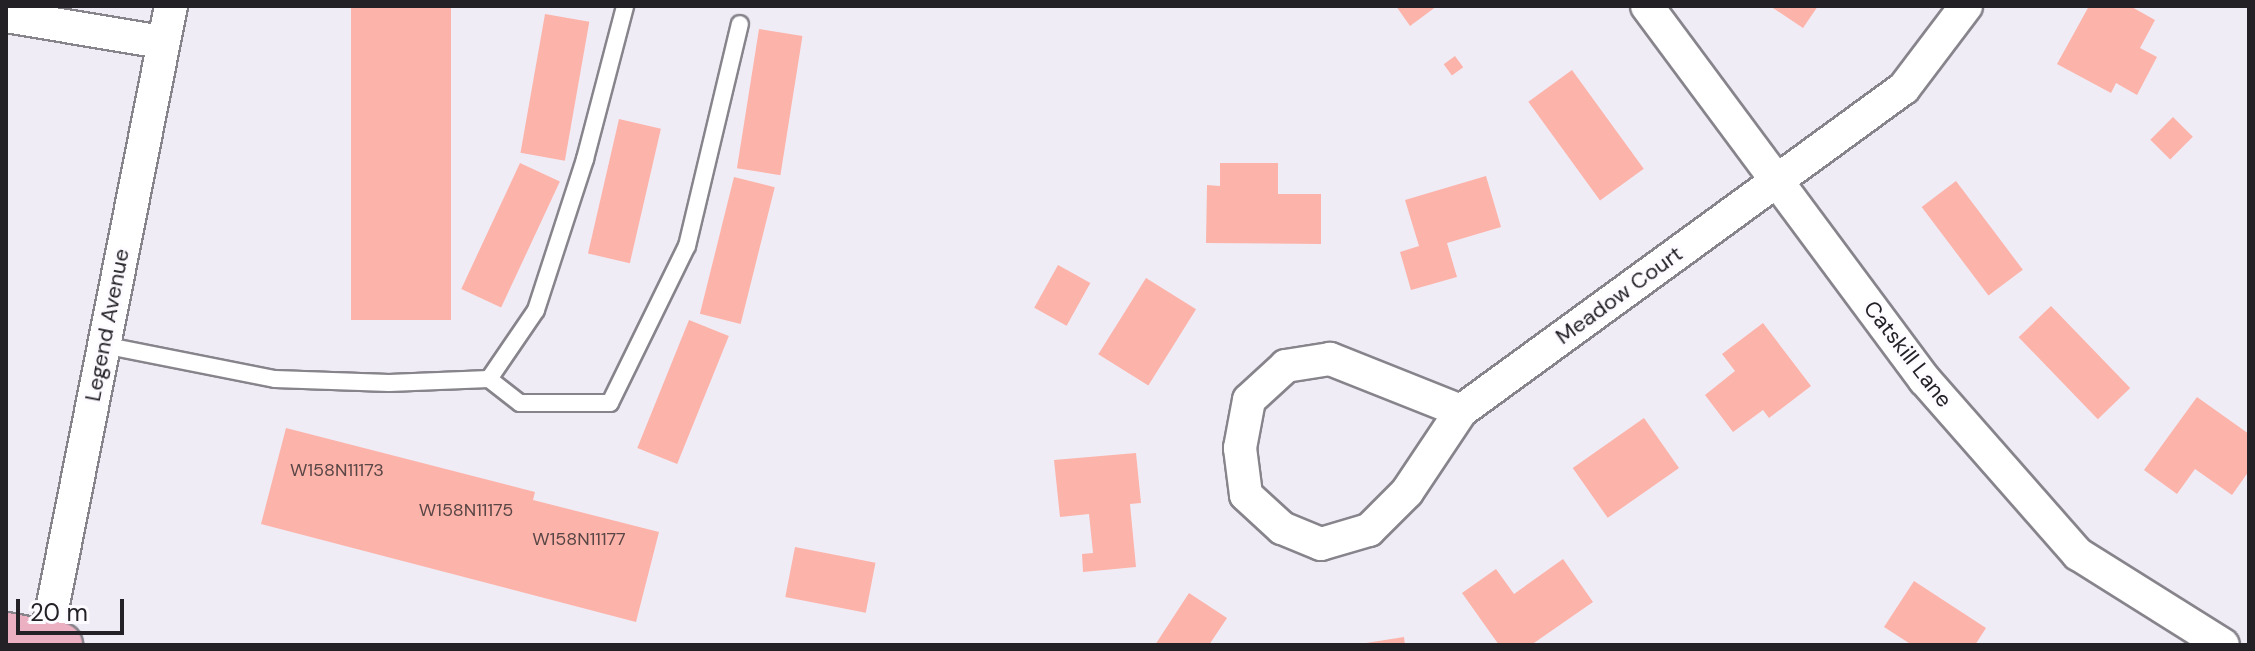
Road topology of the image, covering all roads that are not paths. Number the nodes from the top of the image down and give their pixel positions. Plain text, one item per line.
1 (171, 6) edge
2 (625, 6) edge
3 (1647, 6) edge
4 (1966, 6) edge
5 (6, 16) edge
6 (740, 24) dead end
7 (162, 42) junction
8 (1777, 180) junction
9 (103, 345) junction
10 (489, 379) junction
11 (1461, 411) junction
12 (39, 642) edge
13 (2223, 645) edge

1 - 7 street, Legend Avenue
2 - 10 lane
3 - 8 street, Catskill Lane
4 - 8 street, Meadow Court
5 - 7 street
6 - 10 lane
7 - 9 street, Legend Avenue
8 - 11 street, Meadow Court
8 - 13 street, Catskill Lane
9 - 10 lane
9 - 12 street, Legend Avenue
11 - 11 street, Meadow Court

